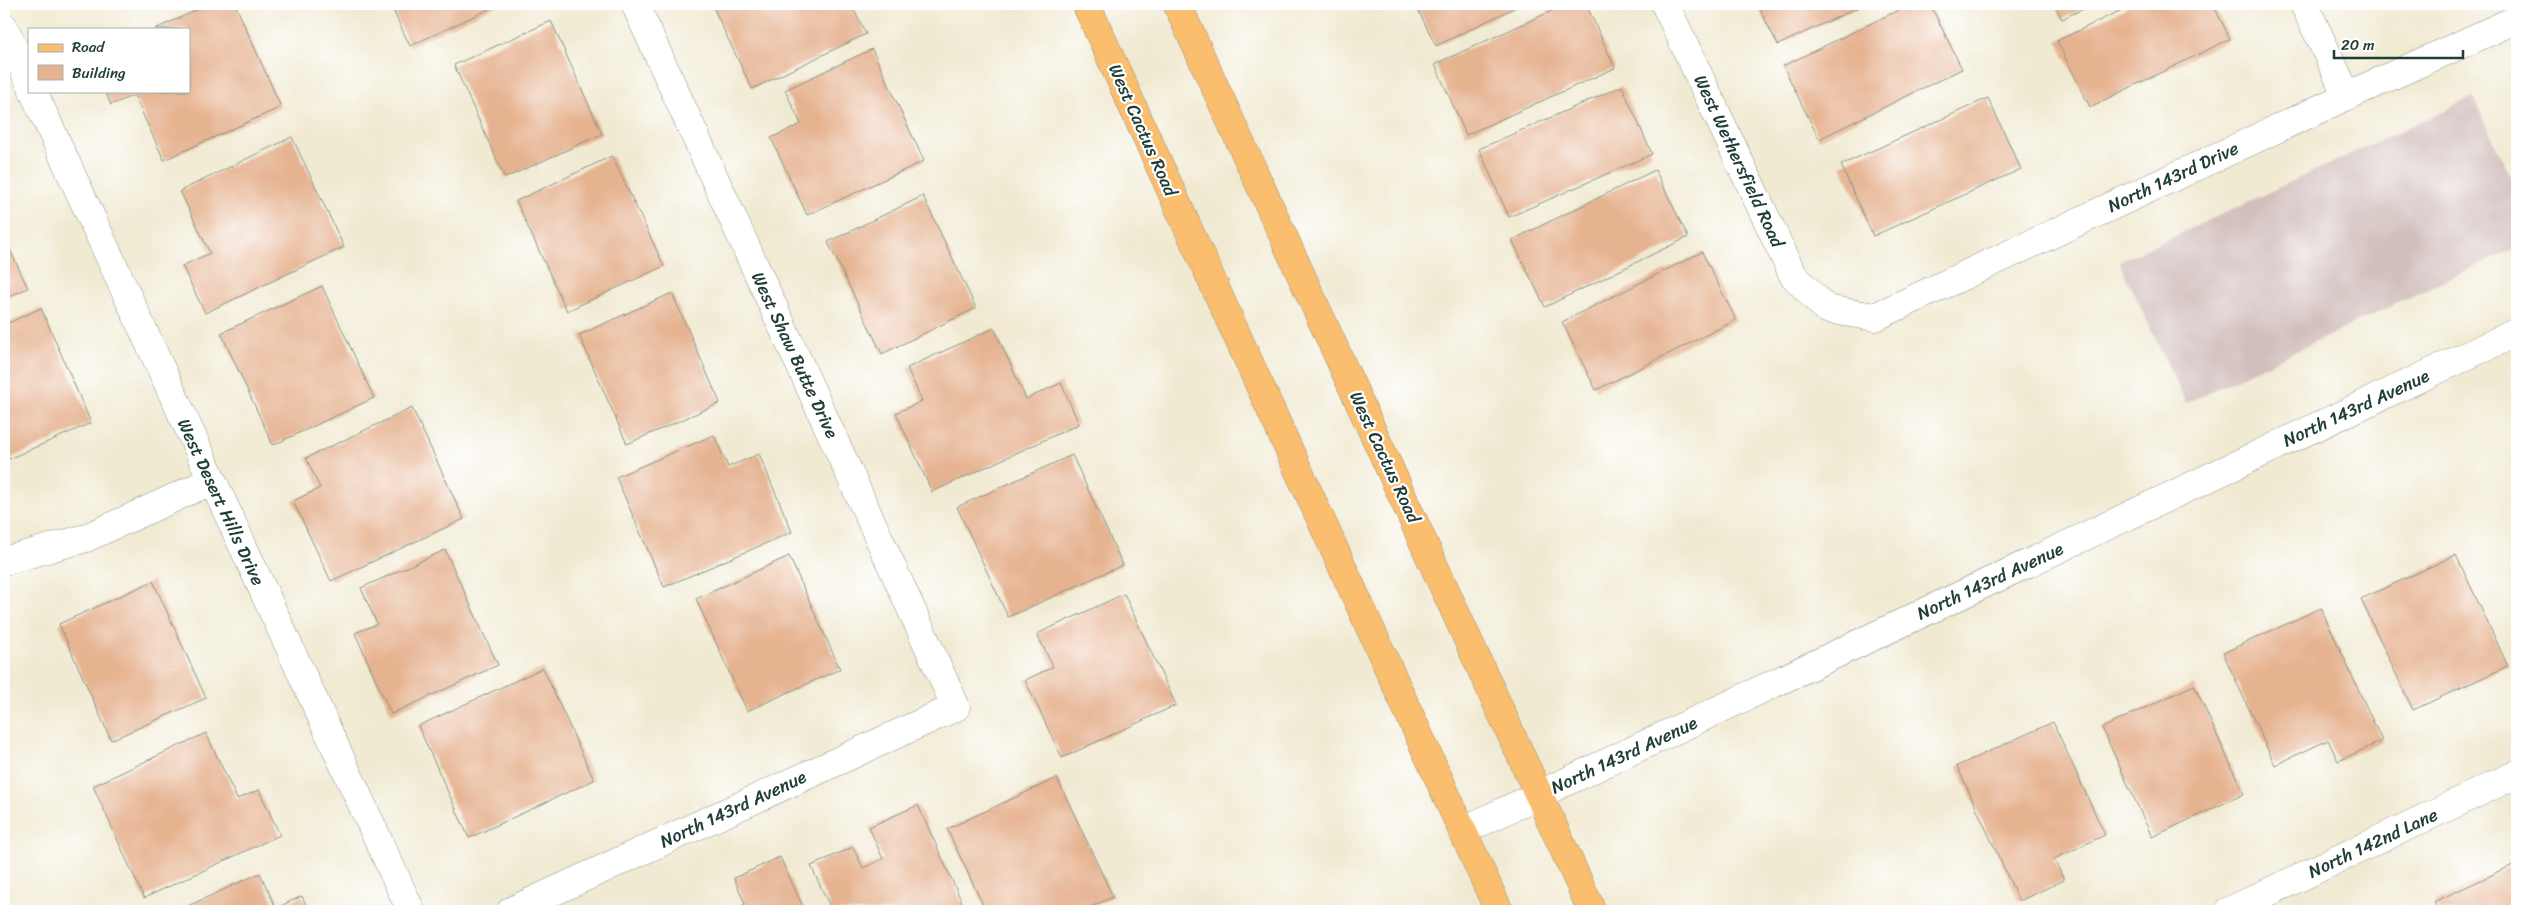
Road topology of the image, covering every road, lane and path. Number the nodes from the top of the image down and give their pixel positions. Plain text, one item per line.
1 (635, 4) edge
2 (1086, 4) edge
3 (1178, 4) edge
4 (1665, 4) edge
5 (2304, 4) edge
6 (2517, 19) edge
7 (4, 27) edge
8 (28, 79) edge
9 (33, 92) edge
10 (2347, 96) junction
11 (1826, 309) joint
12 (2517, 332) edge
13 (211, 481) junction
14 (4, 561) edge
15 (956, 707) joint
16 (2517, 774) edge
17 (1540, 794) junction
18 (1462, 831) junction
19 (411, 911) edge
20 (511, 911) edge
21 (1499, 911) edge
22 (1592, 911) edge
23 (2229, 911) edge

1 - 15 street, West Shaw Butte Drive
2 - 18 main road, West Cactus Road
3 - 17 main road, West Cactus Road
4 - 11 street, West Wethersfield Road
5 - 10 street
6 - 10 street, North 143rd Drive
7 - 8 street
9 - 13 street, West Desert Hills Drive
10 - 11 street, North 143rd Drive
12 - 17 street, North 143rd Avenue
13 - 14 street
13 - 19 street, West Desert Hills Drive
15 - 20 street, North 143rd Avenue
16 - 23 street, North 142nd Lane
17 - 18 street, North 143rd Avenue
17 - 22 main road, West Cactus Road
18 - 21 main road, West Cactus Road

